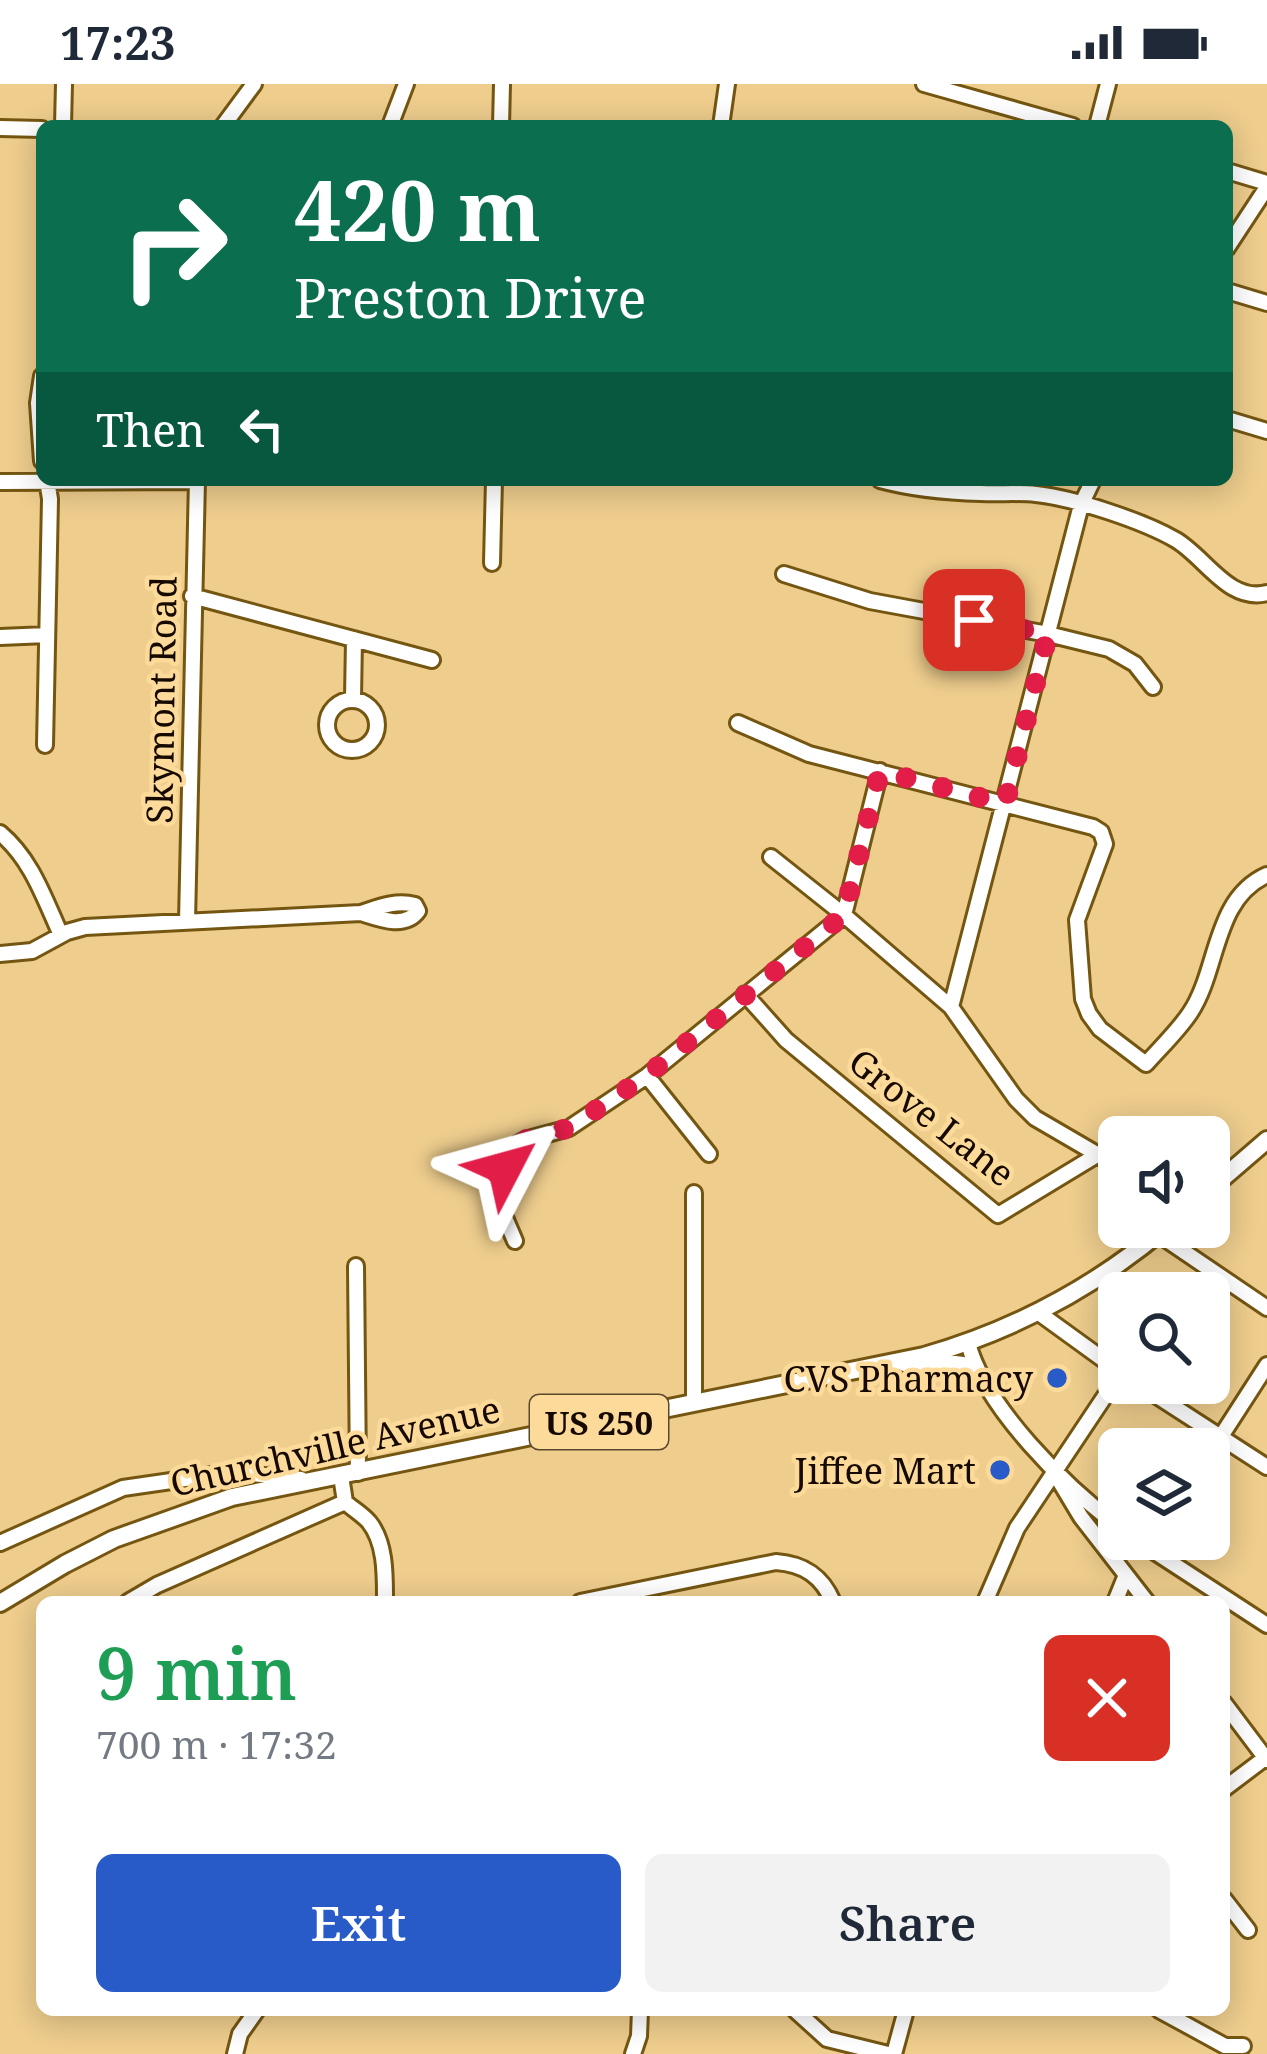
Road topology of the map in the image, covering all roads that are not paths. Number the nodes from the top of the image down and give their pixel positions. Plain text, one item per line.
1 (64, 84) edge
2 (254, 84) edge
3 (406, 84) edge
4 (502, 84) edge
5 (727, 84) edge
6 (924, 84) edge
7 (1108, 84) edge
8 (63, 120) edge
9 (228, 120) edge
10 (392, 120) edge
11 (501, 120) edge
12 (722, 120) edge
13 (1052, 120) edge
14 (1099, 120) edge
15 (0, 128) edge
16 (36, 129) edge
17 (1233, 173) edge
18 (1267, 185) edge
19 (1233, 239) edge
20 (1233, 293) edge
21 (1267, 303) edge
22 (1233, 421) edge
23 (1267, 430) edge
24 (36, 480) edge
25 (0, 482) edge
26 (48, 486) edge
27 (197, 486) edge
28 (494, 486) edge
29 (909, 486) edge
30 (1091, 486) edge
31 (1082, 505) junction
32 (492, 563) dead end
33 (784, 574) dead end
34 (1267, 593) edge
35 (193, 596) junction
36 (1048, 634) junction
37 (47, 635) junction
38 (0, 637) edge
39 (354, 639) junction
40 (433, 660) dead end
41 (1153, 687) dead end
42 (353, 700) dead end
43 (738, 723) dead end
44 (45, 745) dead end
45 (880, 771) junction
46 (1005, 804) junction
47 (0, 833) edge
48 (771, 857) dead end
49 (1267, 875) edge
50 (362, 913) dead end
51 (844, 915) junction
52 (187, 921) junction
53 (61, 935) junction
54 (0, 954) edge
55 (746, 994) junction
56 (950, 1006) junction
57 (646, 1076) junction
58 (1266, 1142) edge
59 (709, 1154) dead end
60 (1097, 1155) joint
61 (1230, 1172) edge
62 (694, 1193) dead end
63 (515, 1240) dead end
64 (1140, 1248) edge
65 (1185, 1248) edge
66 (356, 1266) dead end
67 (1267, 1308) edge
68 (1039, 1313) junction
69 (968, 1343) junction
70 (1098, 1357) edge
71 (886, 1364) junction
72 (1267, 1365) edge
73 (980, 1375) junction
74 (694, 1402) junction
75 (1099, 1404) edge
76 (1170, 1404) edge
77 (1207, 1428) edge
78 (1227, 1428) edge
79 (1230, 1443) edge
80 (1267, 1467) edge
81 (1055, 1472) junction
82 (349, 1474) junction
83 (227, 1475) junction
84 (312, 1481) junction
85 (232, 1496) junction
86 (345, 1502) junction
87 (1098, 1511) edge
88 (0, 1543) edge
89 (1171, 1560) edge
90 (1126, 1575) junction
91 (138, 1596) edge
92 (385, 1596) edge
93 (609, 1596) edge
94 (830, 1596) edge
95 (987, 1596) edge
96 (1117, 1596) edge
97 (1142, 1596) edge
98 (1224, 1596) edge
99 (1230, 1600) edge
100 (0, 1603) edge
101 (1267, 1625) edge
102 (1230, 1711) edge
103 (1266, 1759) edge
104 (1230, 1785) edge
105 (1230, 1907) edge
106 (1248, 1930) dead end
107 (253, 2016) edge
108 (639, 2016) edge
109 (802, 2016) edge
110 (904, 2016) edge
111 (1171, 2016) edge
112 (1244, 2046) dead end
113 (635, 2048) edge
114 (235, 2054) edge
115 (650, 2054) edge
116 (891, 2054) edge

1 - 8 street
2 - 9 street
3 - 10 street
4 - 11 street
5 - 12 street
6 - 13 street
7 - 14 street
15 - 16 street
17 - 18 street
18 - 19 street
20 - 21 street
22 - 23 street
24 - 25 street
26 - 37 street
27 - 35 street, Skymont Road
28 - 32 street
29 - 31 street
30 - 31 street
31 - 34 street
31 - 36 street
33 - 36 street
35 - 39 street
35 - 52 street, Skymont Road
36 - 41 street
36 - 46 street
37 - 38 street
37 - 44 street
39 - 40 street
39 - 42 street
43 - 45 street
45 - 46 street
45 - 51 street
46 - 49 street
46 - 56 street
47 - 53 street
48 - 51 street
50 - 52 street
51 - 55 street
51 - 56 street
52 - 53 street
53 - 54 street
55 - 57 street
55 - 60 street, Grove Lane
56 - 60 street
57 - 59 street
57 - 63 street
58 - 61 main road
62 - 74 street
64 - 68 main road, Churchville Avenue / US 250
65 - 67 street
66 - 82 street
68 - 69 main road, Churchville Avenue / US 250
68 - 70 street
69 - 71 main road, Churchville Avenue / US 250
69 - 73 street
71 - 73 street
71 - 74 main road, Churchville Avenue / US 250
72 - 78 street
73 - 81 street
74 - 82 main road, Churchville Avenue / US 250
75 - 81 street
76 - 77 street
79 - 80 street
81 - 87 street
81 - 90 street
81 - 95 street
82 - 84 main road, Churchville Avenue / US 250
82 - 86 street
83 - 84 street
83 - 85 street
83 - 88 street
84 - 85 main road, Churchville Avenue / US 250
85 - 100 main road, Churchville Avenue / US 250
86 - 91 street
86 - 92 street
89 - 98 street
90 - 96 street
90 - 97 street
93 - 94 street
99 - 101 street
102 - 103 street
103 - 104 street
105 - 106 street
107 - 114 street
108 - 113 street
109 - 116 street
110 - 116 street
111 - 112 street
113 - 115 street

